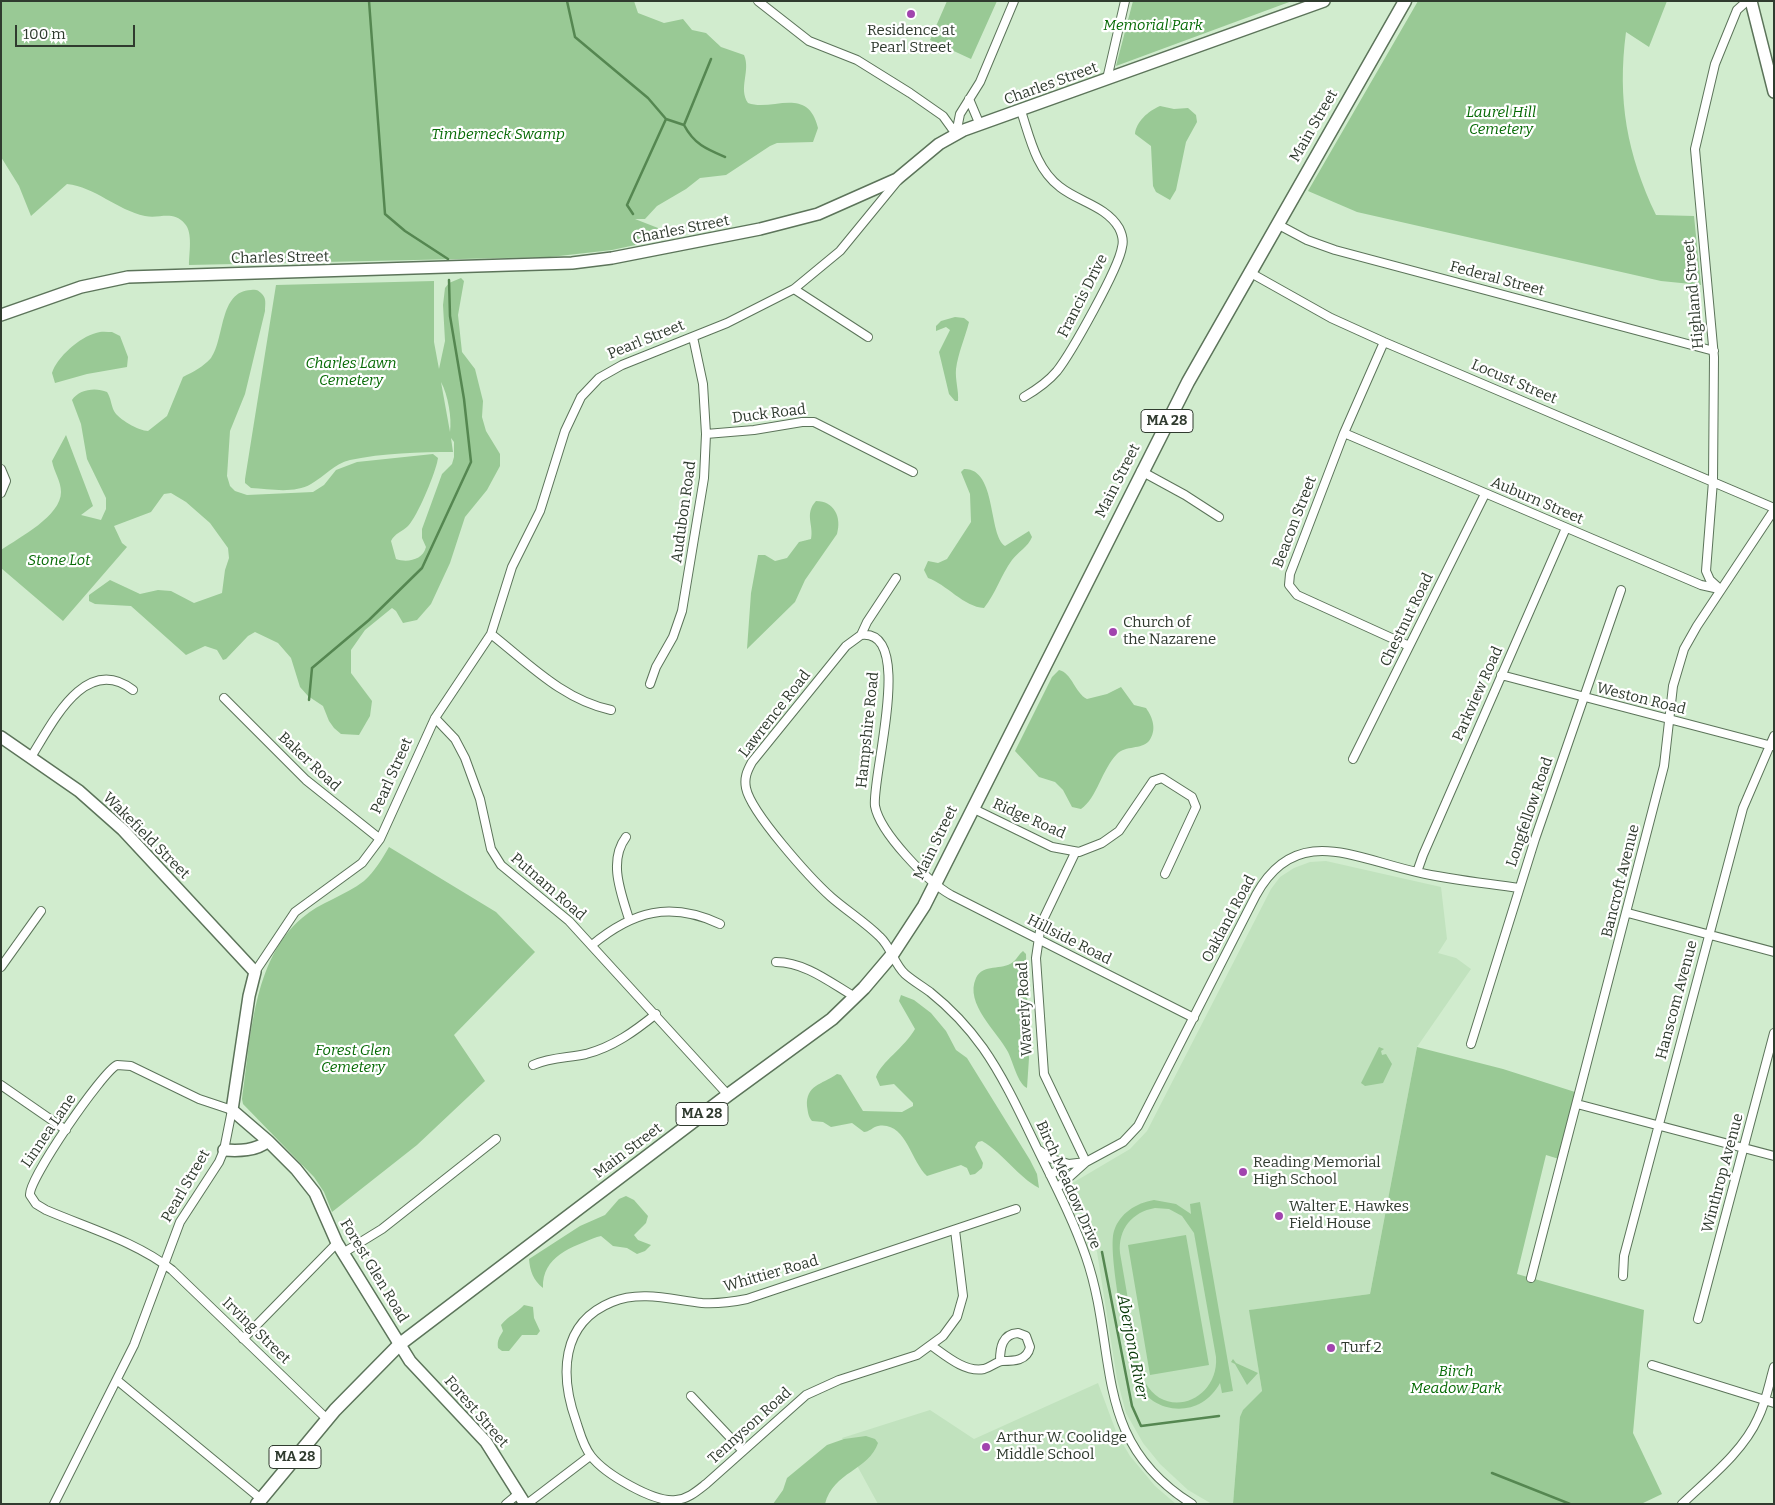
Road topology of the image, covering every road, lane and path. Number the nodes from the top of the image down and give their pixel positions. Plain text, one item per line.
1 (758, 1) edge
2 (1014, 1) edge
3 (1125, 1) edge
4 (1324, 1) edge
5 (1405, 1) edge
6 (1749, 1) edge
7 (1107, 79) junction
8 (1774, 92) edge
9 (970, 99) junction
10 (1021, 111) junction
11 (980, 125) junction
12 (956, 134) junction
13 (901, 176) junction
14 (1277, 224) junction
15 (1249, 272) junction
16 (794, 289) junction
17 (1, 315) edge
18 (693, 337) junction
19 (868, 338) dead end
20 (1384, 342) junction
21 (1714, 351) junction
22 (1024, 397) dead end
23 (1344, 433) junction
24 (706, 434) junction
25 (1, 469) edge
26 (1141, 471) junction
27 (912, 472) dead end
28 (1713, 482) junction
29 (1, 493) edge
30 (1485, 494) junction
31 (1774, 509) edge
32 (1219, 517) dead end
33 (1566, 528) junction
34 (896, 578) dead end
35 (1621, 590) dead end
36 (1720, 590) junction
37 (491, 634) junction
38 (861, 635) junction
39 (1409, 646) junction
40 (1501, 675) junction
41 (650, 684) dead end
42 (133, 690) dead end
43 (224, 698) dead end
44 (1584, 698) junction
45 (611, 710) dead end
46 (435, 718) junction
47 (1668, 720) junction
48 (1774, 736) edge
49 (1, 737) edge
50 (1771, 746) edge
51 (31, 757) junction
52 (1353, 759) dead end
53 (972, 808) junction
54 (626, 837) dead end
55 (380, 839) junction
56 (1075, 853) junction
57 (1417, 872) junction
58 (1165, 874) dead end
59 (935, 883) junction
60 (1519, 888) junction
61 (41, 910) dead end
62 (1628, 913) junction
63 (629, 919) junction
64 (720, 924) dead end
65 (1709, 934) junction
66 (1037, 940) junction
67 (592, 944) junction
68 (1774, 952) edge
69 (892, 955) junction
70 (776, 962) dead end
71 (1, 967) edge
72 (255, 972) junction
73 (855, 997) junction
74 (656, 1014) junction
75 (1194, 1018) junction
76 (1774, 1033) edge
77 (1471, 1044) dead end
78 (534, 1065) dead end
79 (1, 1086) edge
80 (728, 1095) junction
81 (1577, 1104) junction
82 (232, 1110) junction
83 (1659, 1126) junction
84 (66, 1130) junction
85 (496, 1139) dead end
86 (268, 1142) junction
87 (1744, 1148) junction
88 (1037, 1149) junction
89 (224, 1150) junction
90 (1774, 1156) edge
91 (1086, 1162) junction
92 (1070, 1164) junction
93 (1050, 1174) junction
94 (1057, 1188) junction
95 (1016, 1209) dead end
96 (955, 1230) junction
97 (340, 1248) junction
98 (165, 1264) junction
99 (1623, 1276) dead end
100 (1531, 1278) dead end
101 (1698, 1319) dead end
102 (243, 1339) junction
103 (400, 1344) junction
104 (932, 1346) junction
105 (1000, 1361) junction
106 (1652, 1365) dead end
107 (1774, 1367) edge
108 (118, 1381) junction
109 (691, 1396) dead end
110 (1765, 1401) junction
111 (1774, 1403) edge
112 (327, 1419) junction
113 (742, 1450) junction
114 (590, 1456) junction
115 (518, 1494) junction
116 (259, 1501) edge
117 (54, 1504) edge
118 (506, 1504) edge
119 (526, 1504) edge
120 (1192, 1504) edge
121 (1682, 1504) edge

1 - 12 street
2 - 9 street
3 - 7 street
4 - 7 street, Charles Street
5 - 14 main road, Main Street / MA 28
6 - 8 street
6 - 21 street, Highland Street
7 - 10 street, Charles Street
9 - 11 street
9 - 12 street
10 - 11 street, Charles Street
10 - 22 street, Francis Drive
11 - 12 street, Charles Street
12 - 13 street, Charles Street
13 - 16 street, Pearl Street
13 - 17 street, Charles Street
14 - 15 main road, Main Street / MA 28
14 - 21 street, Federal Street
15 - 20 street, Locust Street
15 - 26 main road, Main Street / MA 28
16 - 18 street, Pearl Street
16 - 19 street
18 - 24 street, Audubon Road
18 - 37 street, Pearl Street
20 - 23 street, Beacon Street
20 - 28 street, Locust Street
21 - 28 street, Highland Street
23 - 30 street, Auburn Street
23 - 39 street, Beacon Street
24 - 27 street, Duck Road
24 - 41 street, Audubon Road
25 - 29 street
26 - 32 street
26 - 53 main road, Main Street / MA 28
28 - 31 street, Locust Street
28 - 36 street, Highland Street
30 - 33 street, Auburn Street
30 - 39 street, Chestnut Road
31 - 36 street, Bancroft Avenue
33 - 36 street, Auburn Street
33 - 40 street, Parkview Road
34 - 38 street, Lawrence Road
35 - 44 street, Longfellow Road
36 - 47 street, Bancroft Avenue
37 - 45 street
37 - 46 street, Pearl Street
38 - 59 street, Hampshire Road
38 - 69 street, Lawrence Road
39 - 52 street, Chestnut Road
40 - 44 street, Weston Road
40 - 57 street, Parkview Road
42 - 51 street
43 - 55 street, Baker Road
44 - 47 street, Weston Road
44 - 60 street, Longfellow Road
46 - 55 street, Pearl Street
46 - 67 street, Putnam Road
47 - 50 street, Weston Road
47 - 62 street, Bancroft Avenue
48 - 50 street, Hanscom Avenue
49 - 51 street, Wakefield Street
50 - 65 street, Hanscom Avenue
51 - 72 street, Wakefield Street
53 - 56 street, Ridge Road
53 - 59 main road, Main Street / MA 28
54 - 63 street
55 - 72 street, Pearl Street
56 - 58 street, Ridge Road
56 - 66 street, Waverly Road
57 - 60 street, Oakland Road
57 - 75 street, Oakland Road
59 - 66 street, Hillside Road
59 - 69 main road, Main Street / MA 28
60 - 77 street, Longfellow Road
61 - 71 street
62 - 65 street
62 - 81 street, Bancroft Avenue
63 - 64 street
63 - 67 street
65 - 68 street
65 - 83 street, Hanscom Avenue
66 - 75 street, Hillside Road
66 - 91 street, Waverly Road
67 - 74 street, Putnam Road
69 - 73 main road, Main Street / MA 28
69 - 88 street, Birch Meadow Drive
70 - 73 street
72 - 82 street, Pearl Street
73 - 80 main road, Main Street / MA 28
74 - 78 street
74 - 80 street, Putnam Road
75 - 91 street, Oakland Road
76 - 87 street, Winthrop Avenue
79 - 84 street
80 - 103 main road, Main Street / MA 28
81 - 83 street
81 - 100 street, Bancroft Avenue
82 - 84 street, Linnea Lane
82 - 86 street, Forest Glen Road
82 - 89 street, Pearl Street
83 - 87 street
83 - 99 street, Hanscom Avenue
84 - 98 street, Linnea Lane
85 - 97 street
86 - 89 street
86 - 97 street, Forest Glen Road
87 - 90 street
87 - 101 street, Winthrop Avenue
88 - 92 street, Oakland Road
88 - 93 street, Birch Meadow Drive
89 - 98 street, Pearl Street
91 - 92 street, Oakland Road
91 - 94 street, Oakland Road
92 - 93 street, Oakland Road
93 - 94 street, Birch Meadow Drive
94 - 120 street, Birch Meadow Drive
95 - 96 street, Whittier Road
96 - 104 street, Tennyson Road
96 - 114 street, Whittier Road
97 - 102 street
97 - 103 street, Forest Glen Road
98 - 102 street, Irving Street
98 - 108 street, Pearl Street
102 - 112 street, Irving Street
103 - 112 main road, Main Street / MA 28
103 - 115 street, Forest Street
104 - 105 street
104 - 113 street, Tennyson Road
105 - 105 street
106 - 110 street
107 - 110 street
108 - 116 street
108 - 117 street, Pearl Street
109 - 113 street
110 - 111 street
110 - 121 street
112 - 116 main road, Main Street / MA 28
113 - 114 street, Tennyson Road
114 - 119 street
115 - 118 street
115 - 119 street, Forest Street

